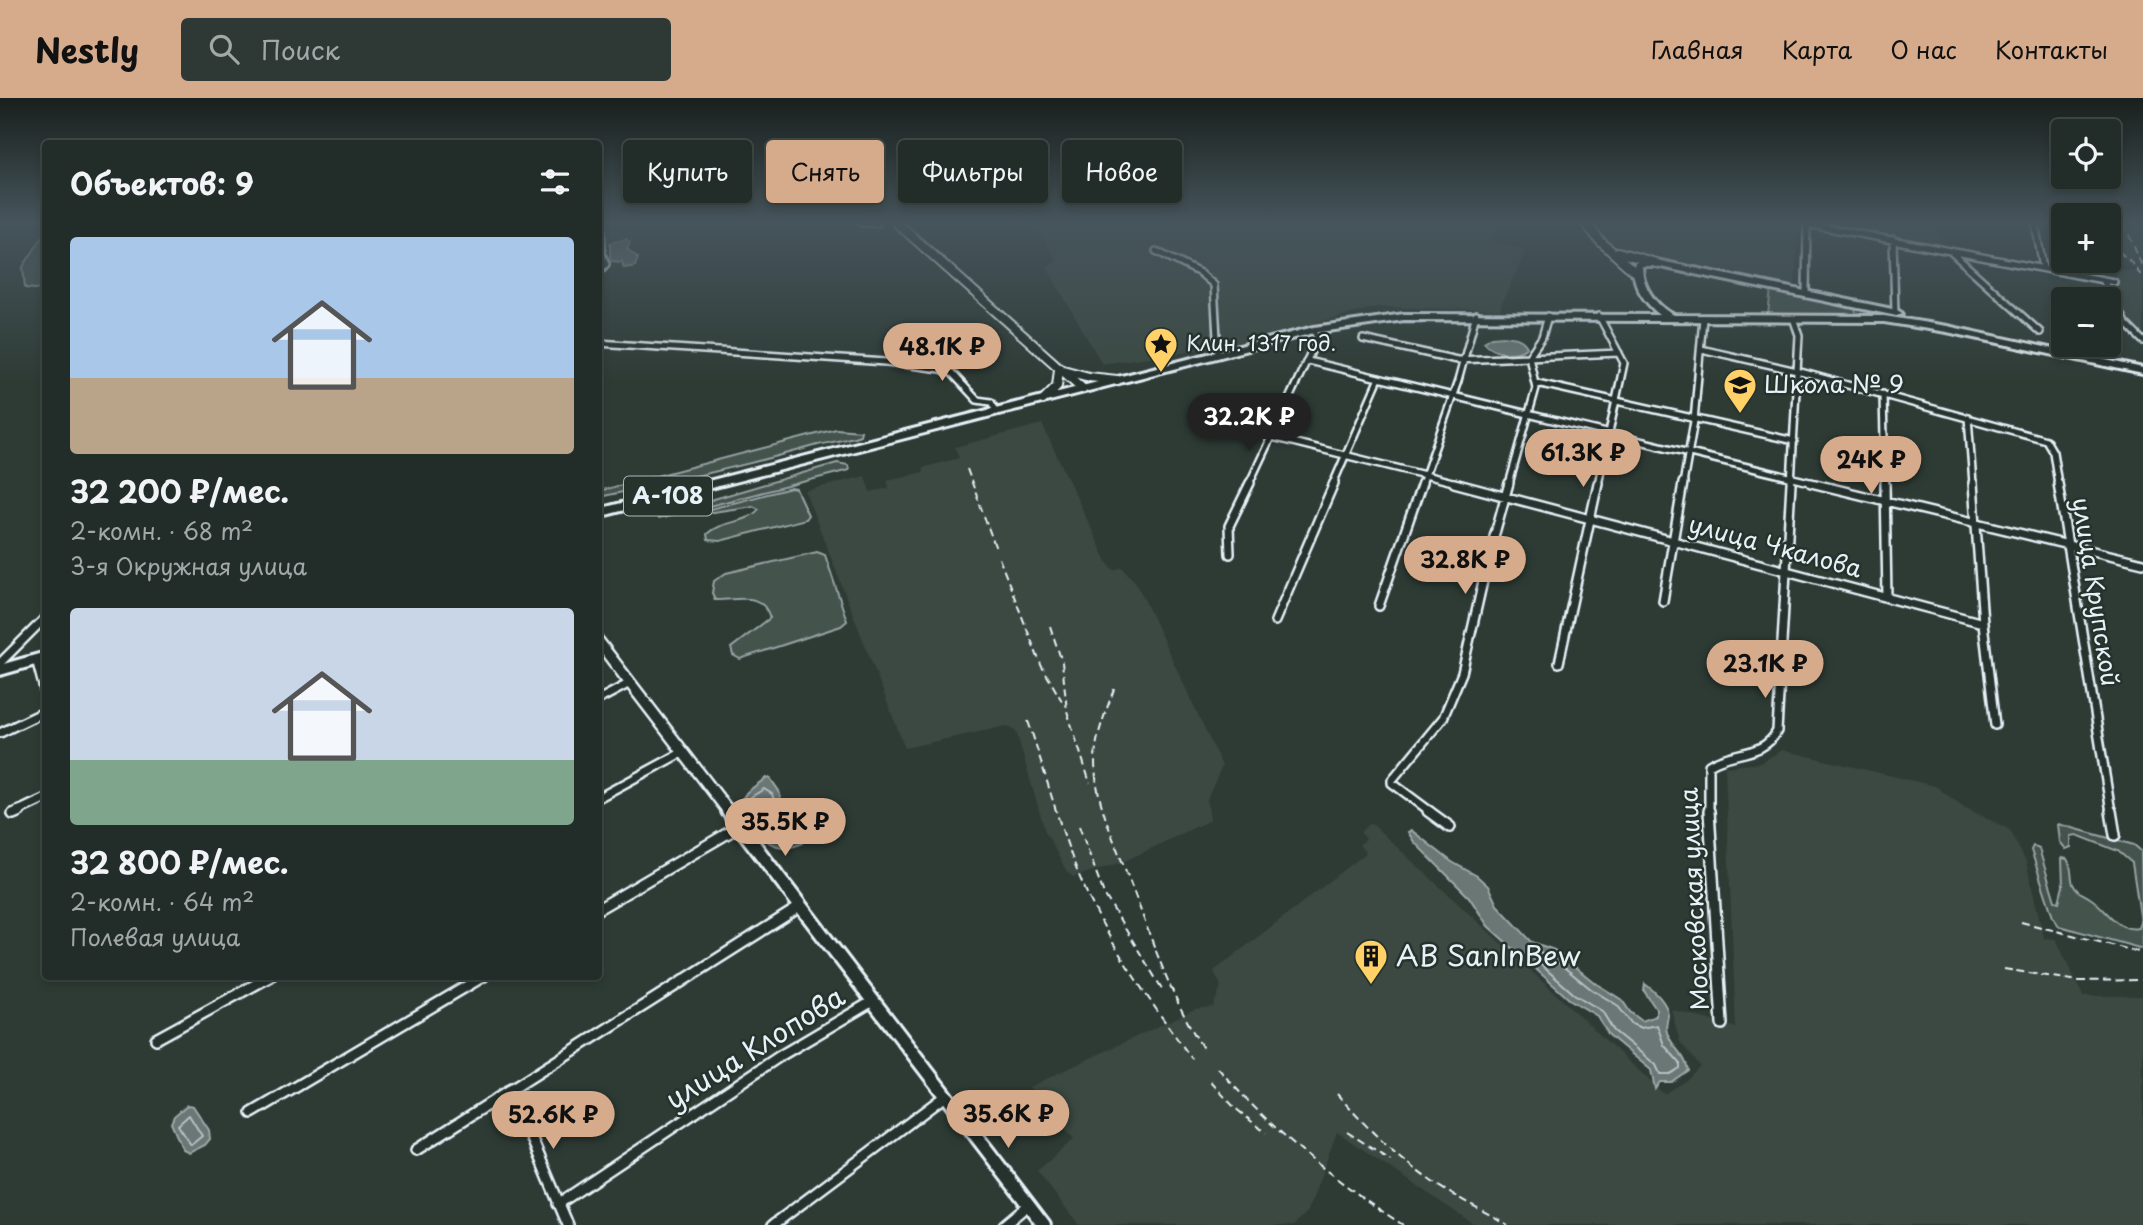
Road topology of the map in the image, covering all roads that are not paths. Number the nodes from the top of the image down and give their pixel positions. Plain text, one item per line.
1 (955, 276) edge
2 (1203, 276) edge
3 (1638, 276) edge
4 (1717, 276) edge
5 (1806, 276) edge
6 (1894, 276) edge
7 (1978, 276) edge
8 (2081, 276) edge
9 (2103, 280) junction
10 (2114, 282) dead end
11 (1806, 294) junction
12 (1852, 304) junction
13 (1655, 309) junction
14 (1895, 313) junction
15 (1476, 315) junction
16 (1548, 316) junction
17 (1599, 316) junction
18 (1646, 317) junction
19 (1674, 318) junction
20 (1703, 318) junction
21 (1793, 318) junction
22 (1856, 319) junction
23 (1314, 330) junction
24 (2040, 332) dead end
25 (1363, 339) dead end
26 (2143, 341) edge
27 (602, 343) edge
28 (2051, 348) edge
29 (1701, 349) junction
30 (2051, 349) edge
31 (1619, 353) junction
32 (1218, 355) junction
33 (1529, 356) junction
34 (2089, 357) edge
35 (2098, 357) edge
36 (1464, 358) junction
37 (1308, 361) junction
38 (2143, 364) edge
39 (1059, 369) junction
40 (1797, 371) junction
41 (2143, 371) edge
42 (1379, 378) junction
43 (1121, 380) junction
44 (1537, 383) junction
45 (1083, 389) junction
46 (1883, 394) junction
47 (1453, 396) junction
48 (1042, 400) junction
49 (1616, 400) junction
50 (997, 412) junction
51 (1529, 415) junction
52 (1968, 417) junction
53 (1694, 418) junction
54 (1609, 433) junction
55 (1272, 437) junction
56 (1794, 441) junction
57 (1688, 454) junction
58 (1347, 455) junction
59 (1426, 474) junction
60 (1792, 479) junction
61 (1506, 496) junction
62 (1884, 500) junction
63 (602, 512) edge
64 (1591, 517) junction
65 (1975, 523) junction
66 (1673, 540) junction
67 (2069, 546) junction
68 (1230, 554) dead end
69 (2143, 564) edge
70 (1788, 570) junction
71 (1887, 598) junction
72 (1663, 601) dead end
73 (1379, 606) dead end
74 (42, 621) edge
75 (1275, 621) dead end
76 (1983, 623) junction
77 (602, 646) edge
78 (41, 658) edge
79 (0, 663) edge
80 (1559, 663) dead end
81 (0, 670) edge
82 (631, 683) junction
83 (602, 698) edge
84 (42, 713) edge
85 (1995, 725) dead end
86 (0, 733) edge
87 (683, 752) junction
88 (602, 796) edge
89 (42, 800) edge
90 (13, 814) dead end
91 (740, 826) junction
92 (1450, 827) dead end
93 (2115, 835) dead end
94 (801, 906) junction
95 (602, 907) edge
96 (264, 980) edge
97 (477, 980) edge
98 (873, 1001) junction
99 (1722, 1024) dead end
100 (156, 1039) dead end
101 (511, 1089) junction
102 (945, 1096) junction
103 (253, 1113) dead end
104 (416, 1150) dead end
105 (558, 1204) junction
106 (1029, 1205) junction
107 (568, 1225) edge
108 (773, 1225) edge
109 (1003, 1225) edge
110 (1044, 1225) edge

1 - 39 street
2 - 32 street
3 - 13 highway
4 - 11 highway, А-108
5 - 11 street
6 - 14 street
7 - 24 street
8 - 9 street
9 - 10 street
9 - 26 street
11 - 12 highway, А-108
12 - 14 highway, А-108
12 - 22 highway
13 - 18 highway
13 - 19 highway, А-108
14 - 28 highway, А-108
15 - 16 highway, А-108
15 - 23 highway, А-108
15 - 36 street
16 - 17 highway, А-108
16 - 33 street
17 - 18 highway, А-108
17 - 31 street
18 - 19 highway, А-108
19 - 20 highway, А-108
20 - 21 highway, А-108
20 - 29 street
21 - 22 highway, А-108
21 - 40 street, Московская улица
22 - 30 highway, А-108
23 - 32 highway, А-108
23 - 37 street
25 - 36 street
27 - 50 street
29 - 40 street
29 - 53 street
31 - 33 street
31 - 49 street
32 - 43 highway, А-108
33 - 36 street
33 - 44 street
34 - 41 highway, А-108
35 - 38 highway, А-108
36 - 47 street
37 - 42 street
37 - 55 street
39 - 43 street
39 - 45 street
39 - 48 street
40 - 46 street
40 - 56 street, Московская улица
42 - 47 street
42 - 58 street
43 - 45 highway, А-108
44 - 49 street
44 - 51 street
45 - 48 highway, А-108
46 - 52 street
46 - 62 street
47 - 51 street
47 - 59 street
48 - 50 highway, А-108
49 - 53 street
49 - 54 street
50 - 63 highway, А-108
51 - 54 street
51 - 61 street
52 - 65 street
52 - 67 street, улица Крупской
53 - 56 street
53 - 57 street
54 - 57 street
54 - 64 street
55 - 58 street, улица Чкалова
55 - 68 street
56 - 60 street, Московская улица
57 - 60 street
57 - 66 street
58 - 59 street, улица Чкалова
58 - 75 street
59 - 61 street, улица Чкалова
59 - 73 street
60 - 62 street
60 - 70 street, Московская улица
61 - 64 street, улица Чкалова
61 - 92 street
62 - 65 street
62 - 71 street
64 - 66 street, улица Чкалова
64 - 80 street
65 - 67 street
65 - 76 street
66 - 70 street, улица Чкалова
66 - 72 street
67 - 69 street
67 - 93 street, улица Крупской
70 - 71 street, улица Чкалова
70 - 99 street, Московская улица
71 - 76 street, улица Чкалова
74 - 79 street
76 - 85 street
77 - 82 street
78 - 81 highway
82 - 83 street
82 - 87 street
84 - 86 street
87 - 88 street
87 - 91 street
89 - 90 street
91 - 94 street
91 - 95 street
94 - 98 street
94 - 101 street
96 - 100 street
97 - 103 street
98 - 102 street
98 - 105 street, улица Клопова
101 - 104 street
101 - 105 street
102 - 106 street
102 - 108 street
105 - 107 street
106 - 109 street
106 - 110 street

